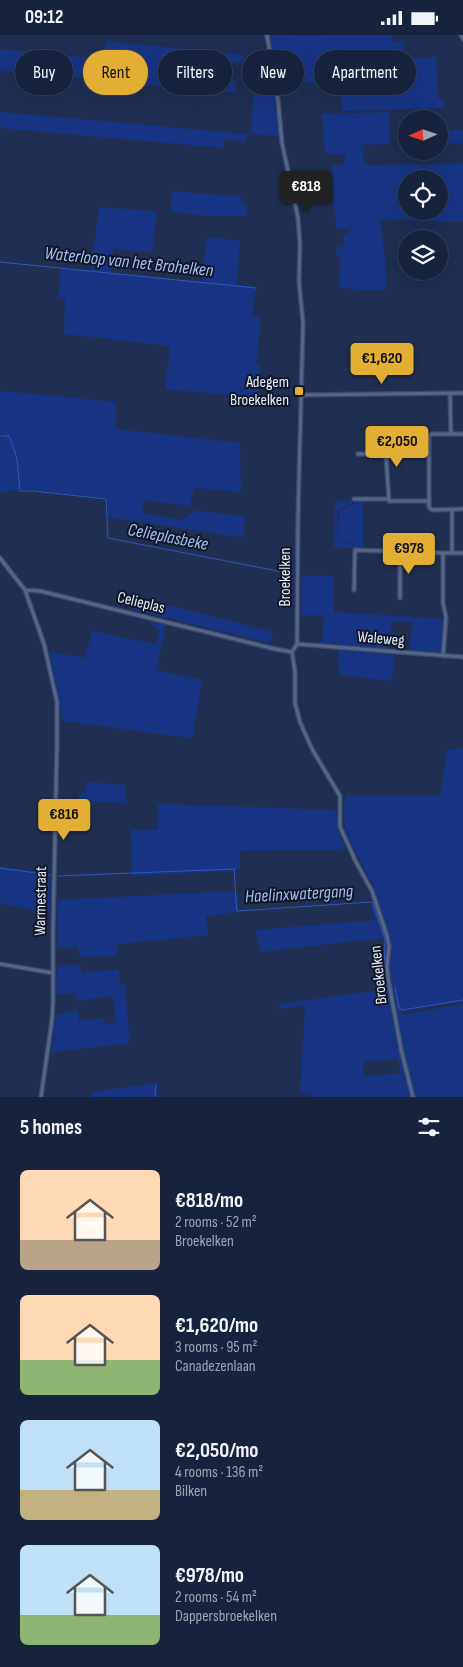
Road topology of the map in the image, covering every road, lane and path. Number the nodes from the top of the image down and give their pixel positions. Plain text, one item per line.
1 (266, 35) edge
2 (461, 35) edge
3 (463, 39) edge
4 (450, 393) junction
5 (463, 393) edge
6 (301, 395) junction
7 (450, 434) junction
8 (463, 434) edge
9 (358, 454) dead end
10 (354, 499) dead end
11 (388, 499) junction
12 (429, 501) junction
13 (463, 509) edge
14 (452, 510) junction
15 (400, 551) junction
16 (444, 553) junction
17 (452, 553) junction
18 (463, 553) edge
19 (0, 558) edge
20 (25, 590) junction
21 (354, 590) dead end
22 (400, 598) dead end
23 (297, 644) junction
24 (292, 652) junction
25 (443, 656) junction
26 (463, 657) edge
27 (0, 964) edge
28 (53, 973) junction
29 (41, 1097) edge
30 (413, 1097) edge

1 - 6 street, Broekelken
2 - 3 street
4 - 5 street
4 - 6 street
4 - 7 street
6 - 23 street, Broekelken
7 - 8 street
7 - 12 street
9 - 11 street
10 - 11 street
11 - 12 street
12 - 14 street
13 - 14 street
14 - 17 street
15 - 16 street
15 - 21 street
15 - 22 street
16 - 17 street
16 - 25 street
17 - 18 street
19 - 20 street
20 - 24 street, Celieplas
20 - 28 street, Warmestraat
23 - 24 street
23 - 25 street, Waleweg
24 - 30 street, Broekelken
25 - 26 street, Waleweg
27 - 28 street
28 - 29 street, Warmestraat

